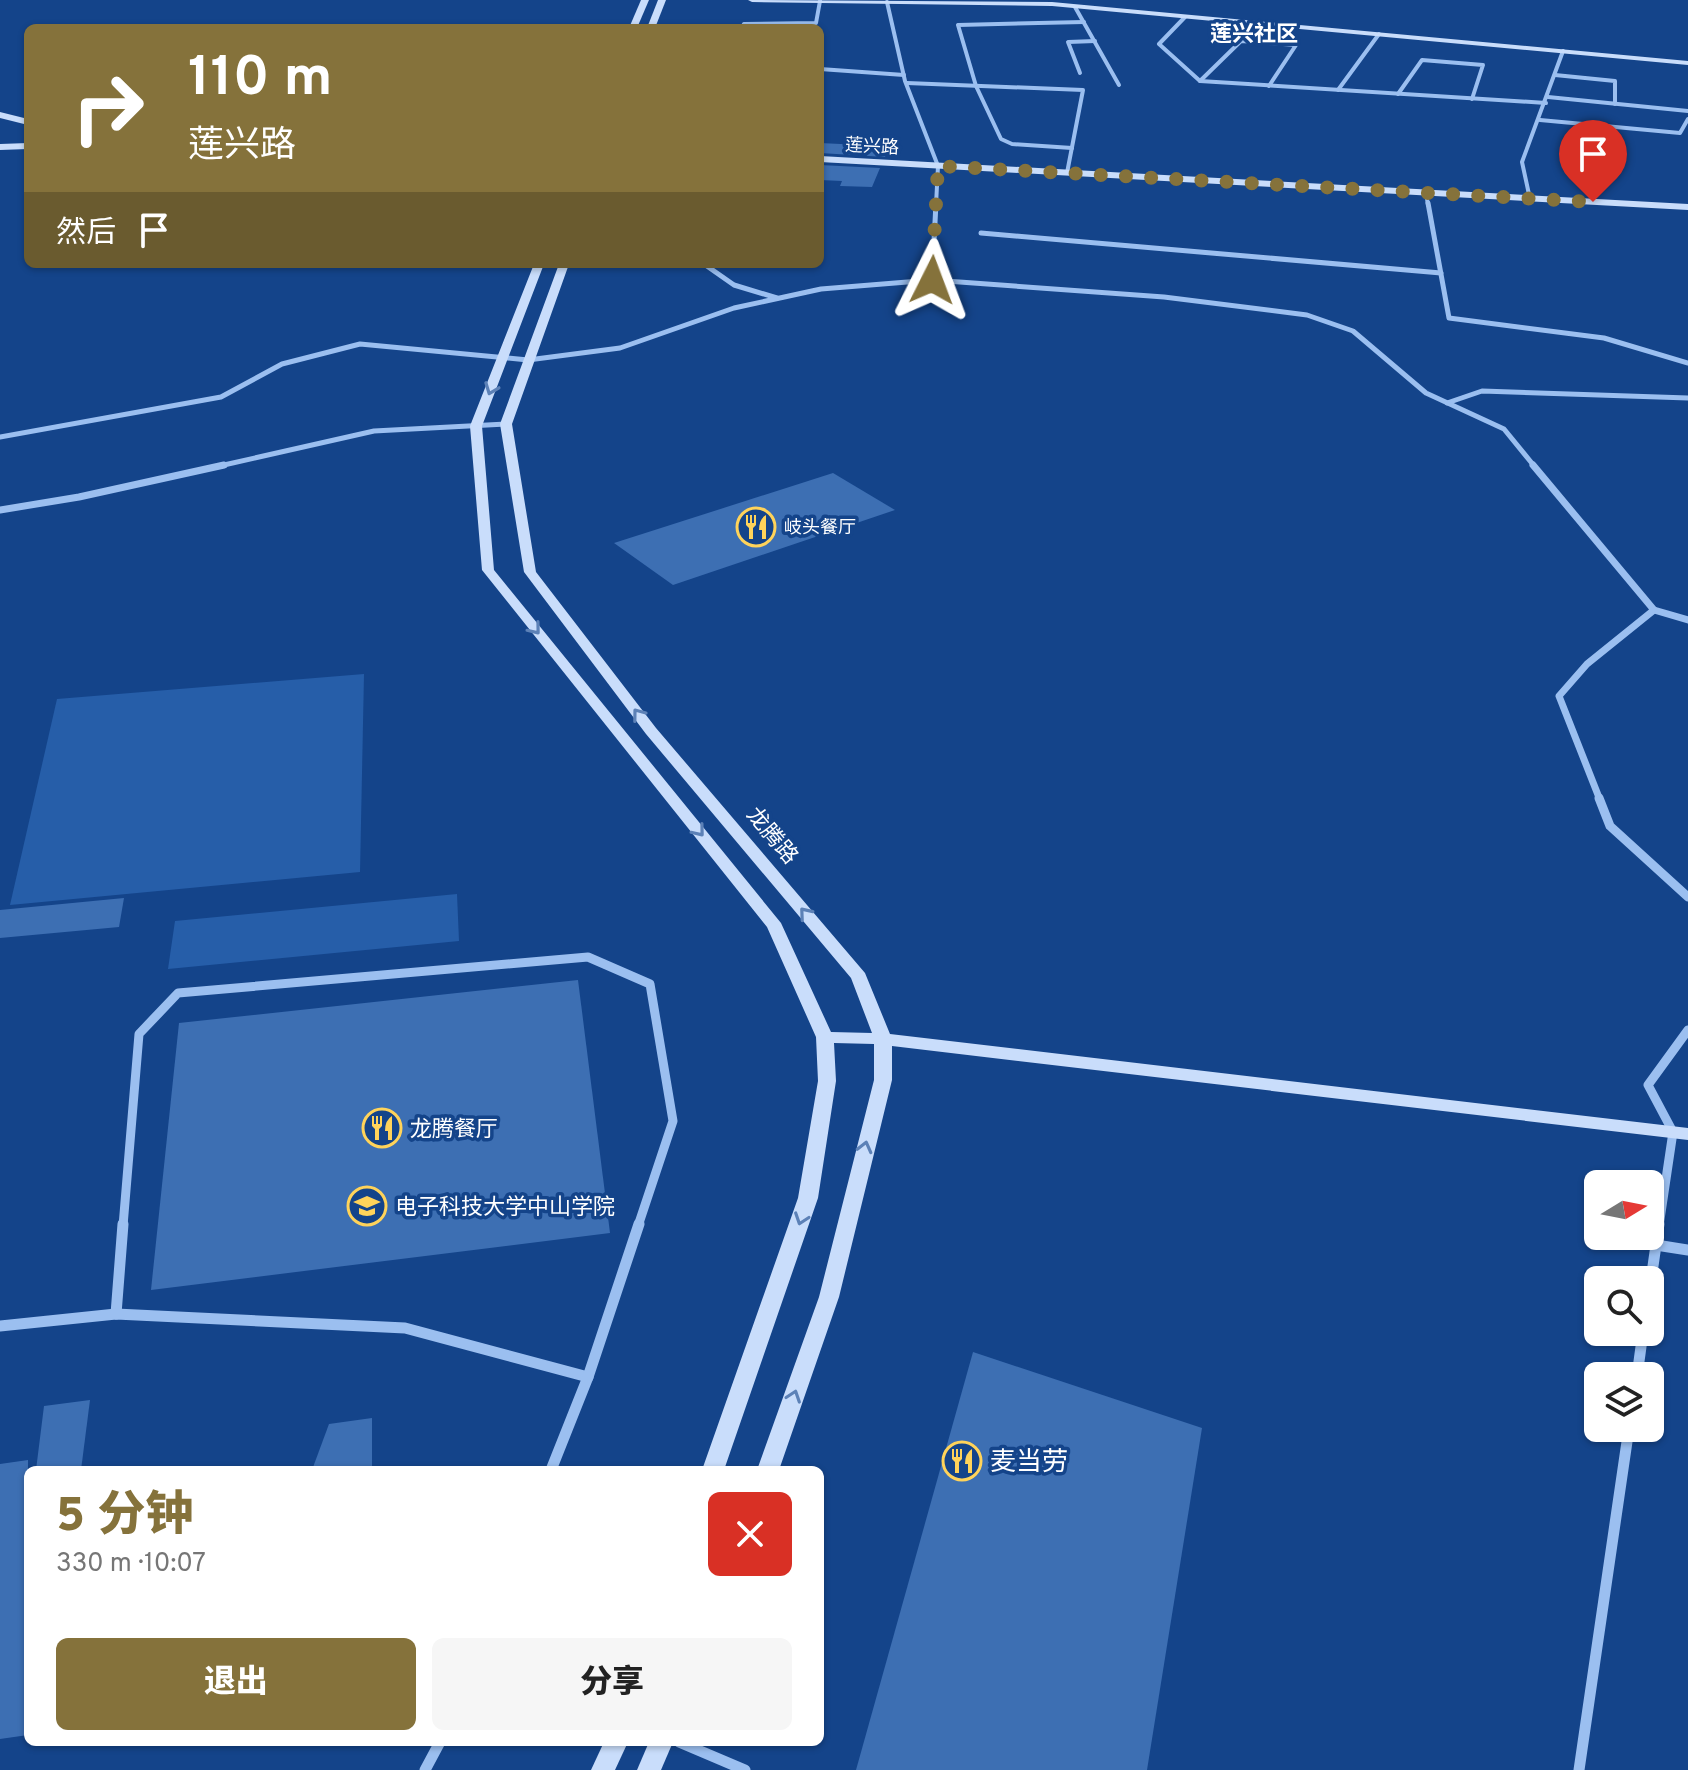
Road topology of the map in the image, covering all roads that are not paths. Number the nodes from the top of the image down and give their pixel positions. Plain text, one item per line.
1 (645, 0) edge
2 (662, 0) edge
3 (752, 0) edge
4 (820, 1) edge
5 (887, 2) junction
6 (1075, 7) junction
7 (1185, 17) junction
8 (1084, 22) junction
9 (635, 24) edge
10 (653, 24) edge
11 (744, 24) edge
12 (1379, 34) junction
13 (1095, 41) junction
14 (1563, 51) junction
15 (1688, 63) edge
16 (824, 69) edge
17 (1080, 73) dead end
18 (904, 75) junction
19 (1555, 75) junction
20 (1200, 81) junction
21 (907, 83) junction
22 (1119, 85) dead end
23 (976, 86) junction
24 (1269, 86) junction
25 (1338, 90) junction
26 (1398, 94) junction
27 (1472, 99) junction
28 (1547, 100) junction
29 (1615, 104) junction
30 (1688, 111) edge
31 (0, 115) edge
32 (1688, 119) edge
33 (1540, 120) junction
34 (24, 121) edge
35 (24, 146) edge
36 (0, 147) edge
37 (1072, 148) junction
38 (824, 159) edge
39 (938, 166) junction
40 (1067, 173) junction
41 (1426, 193) junction
42 (1530, 199) junction
43 (1688, 207) edge
44 (981, 233) dead end
45 (537, 268) edge
46 (562, 268) edge
47 (710, 268) edge
48 (1441, 273) junction
49 (932, 280) junction
50 (778, 298) junction
51 (503, 357) junction
52 (528, 360) junction
53 (1688, 363) edge
54 (1688, 398) edge
55 (1447, 403) junction
56 (506, 424) junction
57 (476, 426) junction
58 (0, 437) edge
59 (0, 510) edge
60 (1654, 610) junction
61 (1688, 620) edge
62 (1688, 897) edge
63 (1688, 1030) edge
64 (825, 1037) junction
65 (883, 1039) junction
66 (1681, 1133) edge
67 (1664, 1209) edge
68 (1664, 1246) edge
69 (1688, 1250) edge
70 (116, 1314) junction
71 (0, 1326) edge
72 (588, 1377) junction
73 (1627, 1442) edge
74 (553, 1466) edge
75 (714, 1466) edge
76 (769, 1466) edge
77 (438, 1746) edge
78 (614, 1746) edge
79 (659, 1746) edge
80 (688, 1746) edge
81 (425, 1770) edge
82 (603, 1770) edge
83 (649, 1770) edge
84 (745, 1770) edge
85 (1579, 1770) edge

1 - 9 street
2 - 10 street
3 - 4 street
4 - 5 street
4 - 11 street
5 - 6 street
5 - 18 street
6 - 7 street
6 - 8 street
7 - 12 street
7 - 20 street
8 - 13 street
8 - 23 street
12 - 14 street
12 - 25 street
13 - 17 street
13 - 22 street
14 - 15 street
14 - 19 street
16 - 18 street
18 - 21 street
19 - 28 street
19 - 29 street
20 - 24 street
20 - 24 street
21 - 23 street
21 - 39 street
23 - 37 street
23 - 37 street
24 - 25 street
25 - 26 street
26 - 27 street
26 - 27 street
27 - 28 street
28 - 29 street
28 - 33 street
29 - 30 street
31 - 34 street
32 - 33 street
33 - 42 street
35 - 36 street
37 - 40 street
38 - 39 street, 莲兴路
39 - 40 street, 莲兴路
39 - 49 street
40 - 41 street, 莲兴路
41 - 42 street, 莲兴路
41 - 48 street
42 - 43 street, 莲兴路
44 - 48 street
45 - 51 street
46 - 52 street, 龙腾路
47 - 50 street
48 - 53 street
49 - 50 street
49 - 55 street
50 - 52 street
51 - 52 street
51 -> 57 street
51 - 58 street
52 - 56 street, 龙腾路
54 - 55 street
55 - 60 street
56 - 57 street
65 -> 56 street, 龙腾路
57 - 59 street
57 -> 64 street
60 - 61 street
60 - 62 street
63 - 66 street
64 - 65 street
64 -> 75 street
65 - 66 street
76 -> 65 street, 龙腾路
66 - 67 street
68 - 69 street
70 - 71 street
70 - 72 street
70 - 72 street
72 - 74 street
73 - 85 street
77 - 81 street
78 - 82 street
79 - 83 street
80 - 84 street

